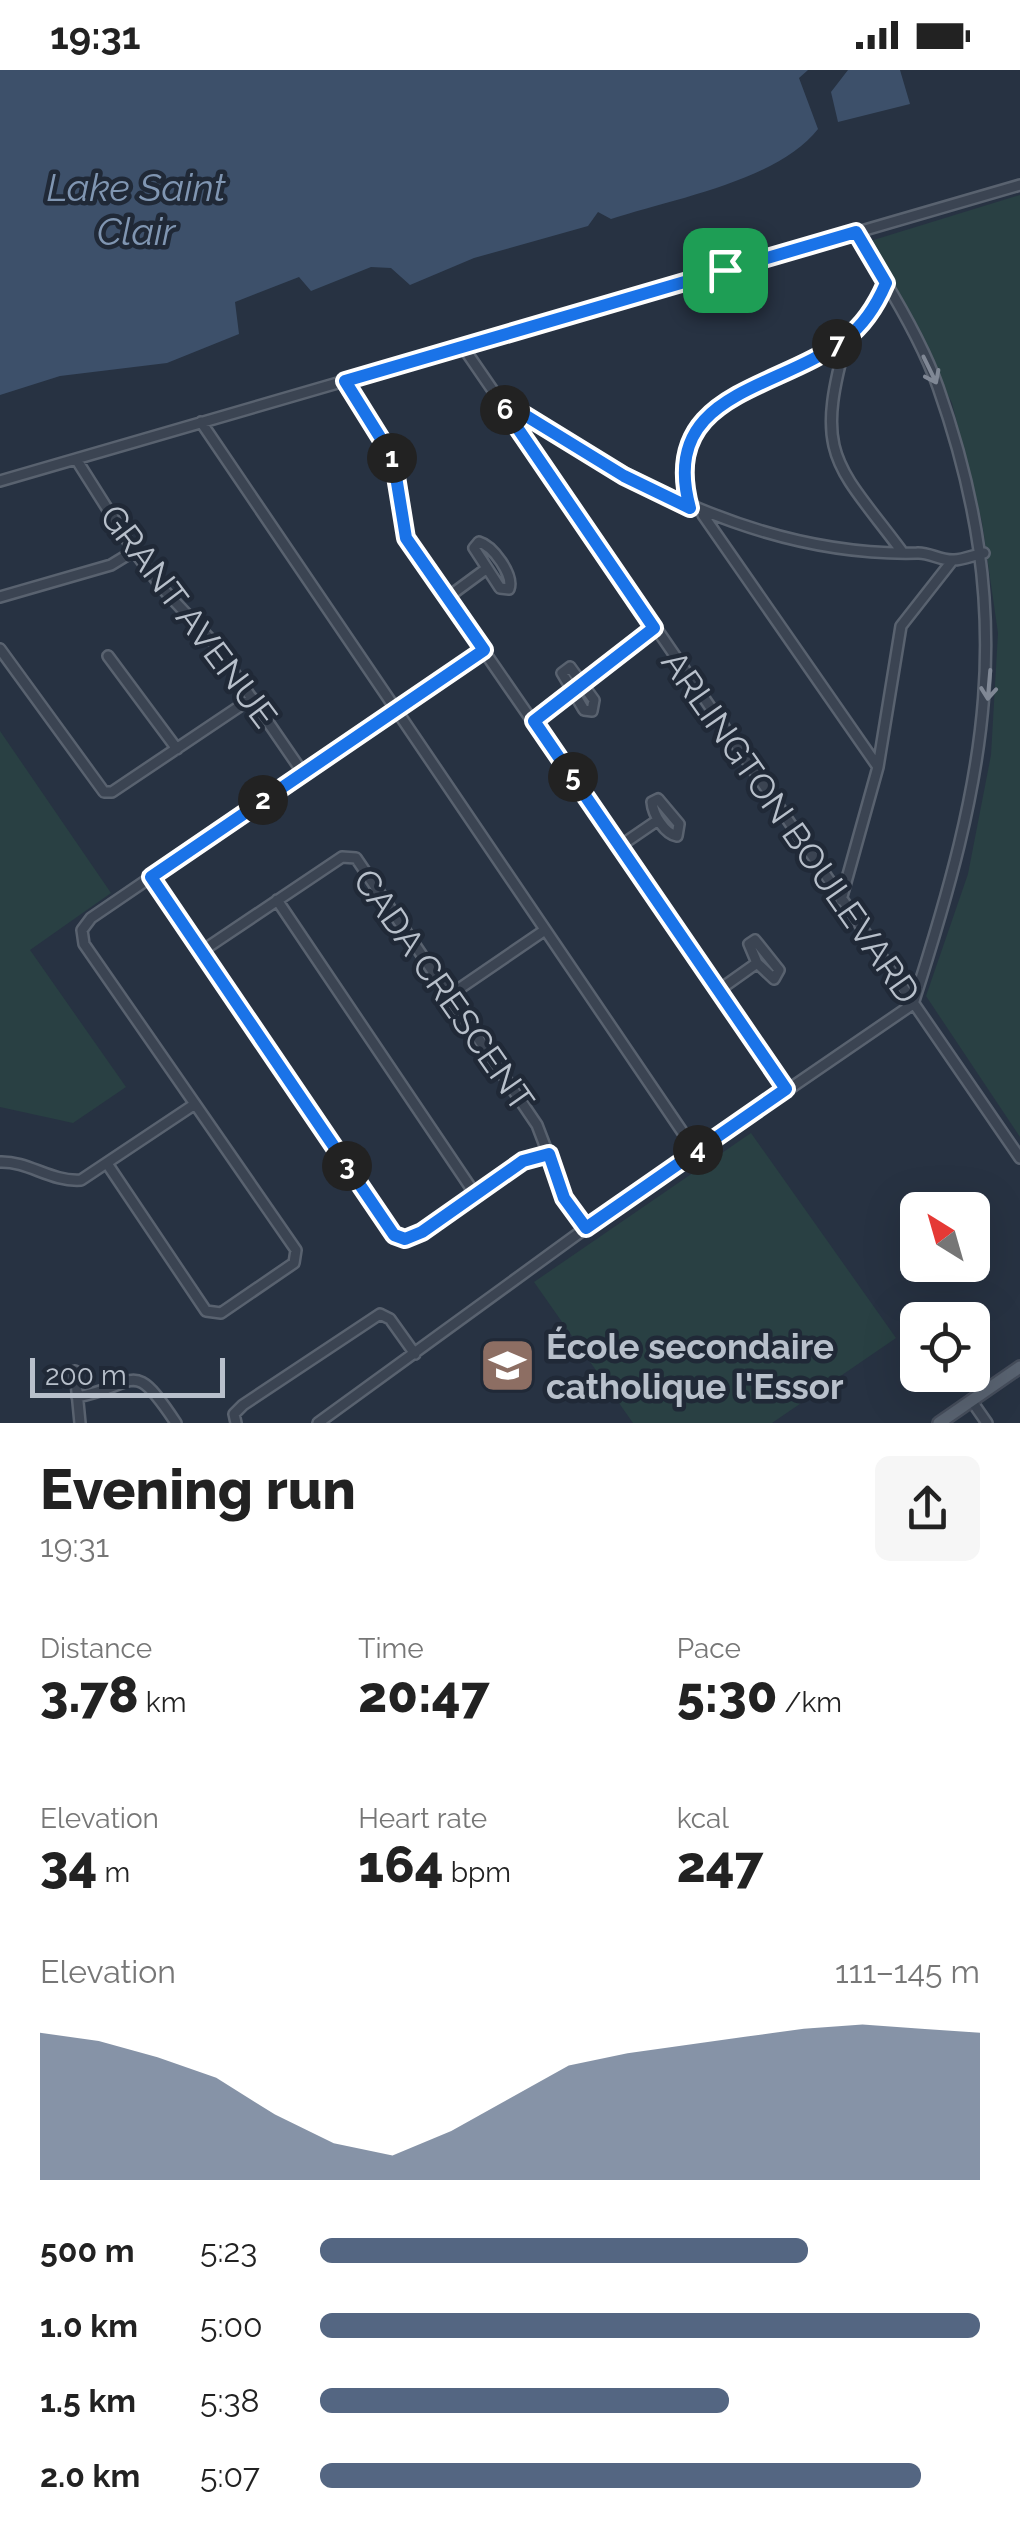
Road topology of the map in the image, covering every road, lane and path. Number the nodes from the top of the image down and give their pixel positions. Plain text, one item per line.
1 (1020, 184) edge
2 (856, 232) junction
3 (886, 283) junction
4 (847, 338) junction
5 (463, 347) junction
6 (826, 351) junction
7 (839, 365) junction
8 (345, 381) junction
9 (497, 398) junction
10 (201, 422) junction
11 (76, 459) junction
12 (0, 481) edge
13 (690, 508) junction
14 (702, 513) junction
15 (134, 551) junction
16 (904, 553) junction
17 (984, 553) junction
18 (952, 561) junction
19 (486, 570) junction
20 (448, 596) junction
21 (0, 597) edge
22 (654, 628) junction
23 (0, 649) edge
24 (484, 650) junction
25 (108, 656) dead end
26 (582, 680) junction
27 (570, 691) junction
28 (252, 698) junction
29 (394, 711) junction
30 (534, 721) junction
31 (176, 749) junction
32 (878, 767) junction
33 (303, 773) junction
34 (658, 820) dead end
35 (620, 846) junction
36 (151, 877) junction
37 (276, 900) junction
38 (841, 900) junction
39 (545, 930) junction
40 (202, 951) junction
41 (757, 963) dead end
42 (718, 990) junction
43 (450, 995) junction
44 (913, 1004) junction
45 (786, 1089) junction
46 (195, 1104) junction
47 (696, 1152) junction
48 (549, 1154) junction
49 (1020, 1158) edge
50 (0, 1162) edge
51 (108, 1165) junction
52 (475, 1194) junction
53 (586, 1228) junction
54 (415, 1354) junction
55 (1020, 1367) edge
56 (76, 1371) dead end
57 (77, 1398) junction
58 (971, 1400) junction
59 (80, 1423) edge
60 (176, 1423) edge
61 (236, 1423) edge
62 (318, 1423) edge
63 (939, 1423) edge
64 (987, 1423) edge

1 - 2 street
2 - 3 street
2 - 5 street
3 - 4 street
3 -> 17 street
4 - 6 street
4 - 7 street
5 - 8 street
5 - 9 street, ARLINGTON BOULEVARD
6 - 7 street
6 - 13 street
7 - 16 street
8 - 10 street
8 - 20 street
9 - 13 street
9 - 22 street, ARLINGTON BOULEVARD
10 - 11 street
10 - 29 street
11 - 12 street
11 - 15 street, GRANT AVENUE
13 - 14 street
14 - 16 street
14 - 32 street
15 - 21 street
15 - 28 street, GRANT AVENUE
16 - 18 street
17 - 18 street
17 -> 44 street
18 - 32 street
19 - 19 street
19 - 20 street
20 - 24 street
22 - 26 street
22 - 38 street, ARLINGTON BOULEVARD
23 - 31 street
24 - 29 street
24 - 30 street
25 - 31 street
26 - 27 street
26 - 27 street
26 - 27 street
27 - 30 street
28 - 31 street
28 - 33 street, GRANT AVENUE
29 - 33 street
29 - 39 street
30 - 35 street
32 - 38 street
33 - 36 street
34 - 35 street
35 - 42 street
36 - 40 street
36 - 46 street
37 - 40 street, CADA CRESCENT
37 - 43 street, CADA CRESCENT
37 - 52 street
38 - 44 street, ARLINGTON BOULEVARD
39 - 43 street
39 - 47 street
40 - 52 street
41 - 42 street
42 - 45 street
43 - 48 street, CADA CRESCENT
44 - 45 street
44 - 49 street, ARLINGTON BOULEVARD
45 - 47 street
46 - 51 street
46 - 51 street
47 - 53 street
48 - 52 street
48 - 53 street, CADA CRESCENT
50 - 51 street
53 - 54 street
54 - 61 street
54 - 62 street
55 - 58 main road
56 - 57 street
57 - 59 street
57 - 60 street
58 - 63 main road
58 - 64 street

